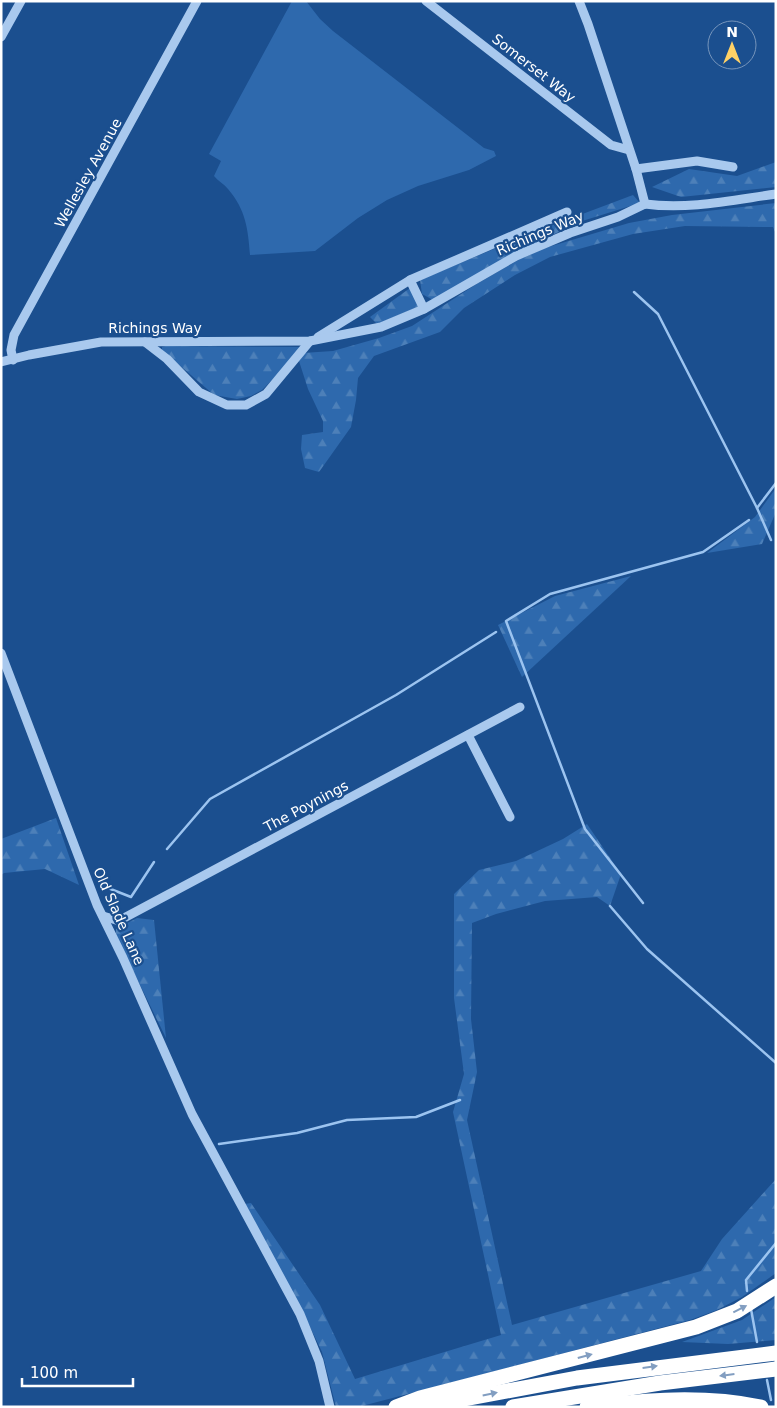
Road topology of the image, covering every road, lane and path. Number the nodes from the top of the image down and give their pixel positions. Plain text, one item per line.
1 (21, 1) edge
2 (197, 1) edge
3 (426, 1) edge
4 (579, 1) edge
5 (1, 37) edge
6 (629, 150) junction
7 (733, 167) dead end
8 (636, 168) junction
9 (776, 194) edge
10 (645, 204) junction
11 (567, 212) dead end
12 (410, 280) junction
13 (424, 309) junction
14 (311, 341) junction
15 (145, 342) junction
16 (13, 360) junction
17 (1, 362) edge
18 (1, 653) edge
19 (520, 707) dead end
20 (468, 735) junction
21 (510, 817) dead end
22 (103, 916) junction
23 (776, 1286) edge
24 (776, 1352) edge
25 (776, 1369) edge
26 (329, 1402) edge
27 (396, 1407) edge
28 (424, 1407) edge
29 (513, 1407) edge
30 (587, 1407) edge
31 (761, 1407) edge

1 - 5 street
2 - 16 street, Wellesley Avenue
3 - 6 street, Somerset Way
4 - 6 street
6 - 8 street
7 - 8 street
8 - 10 street
9 - 10 street
10 - 13 street, Richings Way
11 - 12 street, Richings Way
12 - 13 street
12 - 14 street, Richings Way
13 - 14 street, Richings Way
14 - 15 street, Richings Way
14 - 15 street
15 - 16 street, Richings Way
16 - 17 street, Richings Way
18 - 22 street, Old Slade Lane
19 - 20 street, The Poynings
20 - 21 street
20 - 22 street, The Poynings
22 - 26 street, Old Slade Lane
27 -> 23 highway
28 -> 24 highway
25 -> 29 highway
30 - 31 highway

